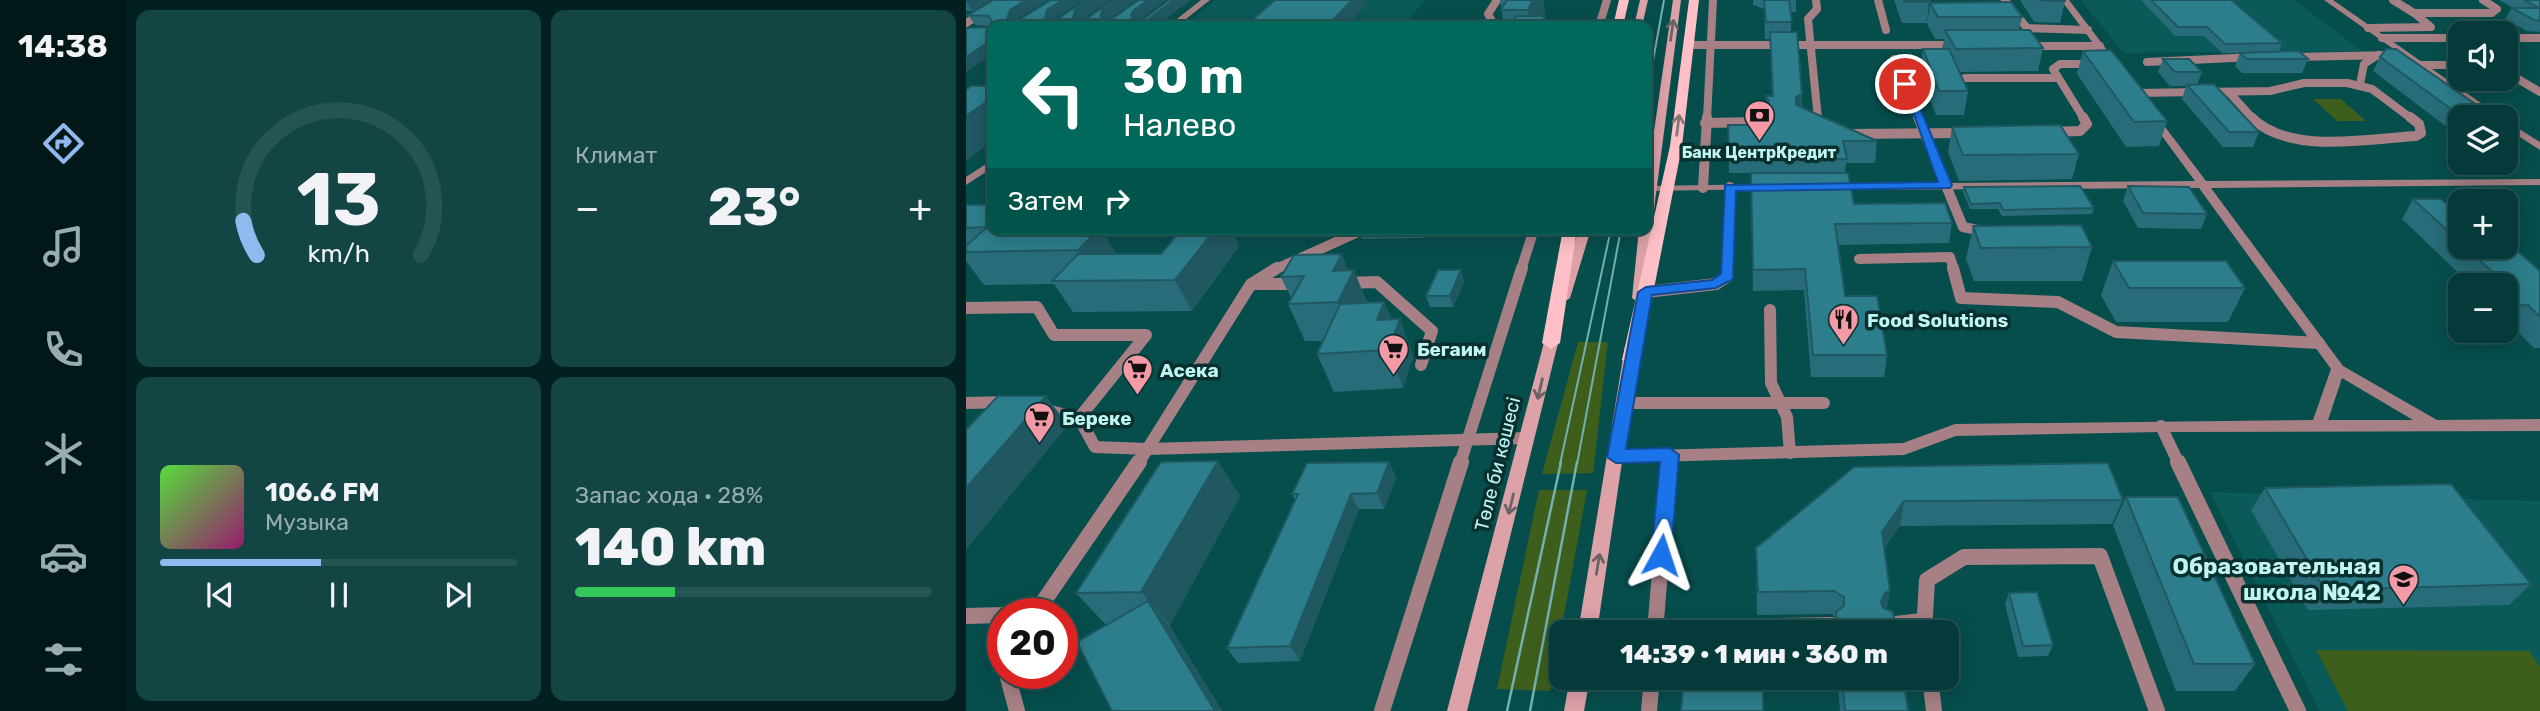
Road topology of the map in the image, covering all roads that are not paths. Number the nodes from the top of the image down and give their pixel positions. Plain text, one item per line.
1 (1004, 0) edge
2 (1096, 0) edge
3 (1121, 0) edge
4 (1206, 0) edge
5 (1497, 0) edge
6 (1607, 0) edge
7 (1625, 0) edge
8 (1644, 0) edge
9 (1676, 0) edge
10 (1695, 0) edge
11 (1713, 0) edge
12 (1816, 0) edge
13 (1878, 0) edge
14 (2005, 0) edge
15 (2065, 0) edge
16 (2328, 0) edge
17 (2393, 0) edge
18 (2483, 0) edge
19 (2414, 13) junction
20 (2004, 17) edge
21 (2016, 17) junction
22 (1064, 21) edge
23 (1091, 21) edge
24 (1179, 21) edge
25 (1492, 21) edge
26 (1601, 21) edge
27 (1619, 21) edge
28 (1639, 21) edge
29 (966, 23) edge
30 (2368, 28) junction
31 (1886, 30) dead end
32 (2088, 30) junction
33 (2382, 38) junction
34 (2448, 38) edge
35 (2518, 38) edge
36 (2540, 38) edge
37 (1689, 45) junction
38 (1708, 45) junction
39 (1811, 45) junction
40 (1974, 46) edge
41 (2016, 46) edge
42 (2100, 46) junction
43 (2378, 55) junction
44 (2406, 55) junction
45 (2261, 57) edge
46 (2287, 57) edge
47 (1894, 59) dead end
48 (2147, 62) dead end
49 (2421, 65) junction
50 (2448, 65) edge
51 (1965, 78) edge
52 (2058, 78) junction
53 (2540, 78) edge
54 (2124, 79) junction
55 (2520, 79) joint
56 (2360, 84) junction
57 (2229, 92) junction
58 (2540, 92) edge
59 (2479, 105) edge
60 (1761, 122) edge
61 (1705, 123) junction
62 (1830, 129) edge
63 (2038, 132) edge
64 (2518, 132) edge
65 (1927, 133) junction
66 (1983, 133) edge
67 (1841, 134) edge
68 (2540, 148) edge
69 (987, 167) edge
70 (1652, 171) edge
71 (2540, 182) edge
72 (966, 183) edge
73 (2202, 183) junction
74 (1946, 185) junction
75 (1730, 187) junction
76 (1781, 187) edge
77 (1820, 187) edge
78 (1652, 188) edge
79 (1668, 188) junction
80 (1703, 188) junction
81 (1999, 234) edge
82 (1351, 235) edge
83 (1532, 235) edge
84 (1569, 235) edge
85 (1583, 235) edge
86 (1644, 235) edge
87 (1859, 259) dead end
88 (1321, 283) edge
89 (1335, 283) edge
90 (1251, 284) junction
91 (1646, 292) junction
92 (966, 308) edge
93 (1770, 310) dead end
94 (1551, 343) junction
95 (2319, 344) junction
96 (1631, 360) junction
97 (1420, 366) dead end
98 (2338, 369) junction
99 (966, 402) edge
100 (1624, 403) junction
101 (1778, 403) junction
102 (1824, 403) dead end
103 (1020, 405) junction
104 (1079, 418) junction
105 (991, 420) edge
106 (2540, 425) edge
107 (2161, 426) junction
108 (2318, 426) junction
109 (2435, 426) junction
110 (1470, 438) junction
111 (1528, 438) junction
112 (1147, 449) junction
113 (1790, 453) junction
114 (1670, 455) junction
115 (1616, 457) junction
116 (1046, 598) edge
117 (987, 615) edge
118 (966, 616) edge
119 (1589, 620) edge
120 (1657, 620) edge
121 (1924, 620) edge
122 (1011, 689) edge
123 (1578, 690) edge
124 (1651, 690) edge
125 (1932, 690) edge
126 (1017, 711) edge
127 (1382, 711) edge
128 (1457, 711) edge
129 (1574, 711) edge
130 (1649, 711) edge
131 (1934, 711) edge
132 (2157, 711) edge
133 (2298, 711) edge

1 - 29 lane
2 - 22 lane
3 - 23 lane
4 - 24 street
5 - 25 lane
6 - 26 lane
7 - 27 main road
8 - 28 main road
70 -> 9 main road
10 - 37 main road
11 - 38 lane
12 - 39 lane
13 - 31 lane
14 - 21 lane
15 - 32 street
16 - 30 street
17 - 19 lane
18 - 19 lane
19 - 30 lane
20 - 21 lane
21 - 32 lane
30 - 33 street
32 - 42 street
33 - 34 lane
33 - 44 street
35 - 36 lane
37 - 38 lane
79 -> 37 main road
38 - 39 lane
38 - 61 lane
39 - 40 lane
39 - 62 lane
41 - 42 lane
42 - 54 street
43 - 44 lane
43 - 46 lane
43 - 56 lane
44 - 49 street
45 - 48 lane
47 - 65 lane
49 - 50 lane
49 - 59 street
51 - 52 lane
52 - 54 lane
52 - 63 lane
53 - 55 lane
54 - 57 lane
54 - 73 street
55 - 58 lane
56 - 57 lane
56 - 57 lane
60 - 61 lane
61 - 80 lane
64 - 68 street
65 - 66 lane
65 - 67 lane
65 - 74 lane
69 - 72 street
71 - 73 street
73 - 74 street
73 - 95 street
74 - 77 street
74 - 81 lane
75 - 76 street
75 - 80 street
75 - 91 lane
78 - 79 street
79 - 80 street
79 - 91 main road
82 - 90 lane
83 - 110 lane
84 - 94 main road
85 - 94 main road, Төле би көшесі
86 - 96 main road
87 - 95 lane
88 - 90 lane
89 - 97 lane
90 - 112 lane
91 - 96 main road
92 - 104 lane
93 - 101 lane
94 -> 111 main road, Төле би көшесі
95 - 98 street
96 - 100 main road
98 - 108 street
98 - 109 street
99 - 103 lane
100 - 101 lane
100 - 115 main road
101 - 102 lane
101 - 113 lane
103 - 104 lane
103 - 105 lane
104 - 112 lane
106 - 109 street
107 - 108 street
107 - 113 street
107 - 133 lane
108 - 109 street
110 - 111 lane
110 - 112 lane
110 - 127 lane
111 -> 128 main road, Төле би көшесі
112 - 116 lane
113 - 114 street
114 - 115 street
114 - 120 lane
119 -> 115 main road
117 - 118 lane
121 - 132 lane
122 - 126 lane
123 - 129 main road
124 - 130 lane
125 - 131 lane

